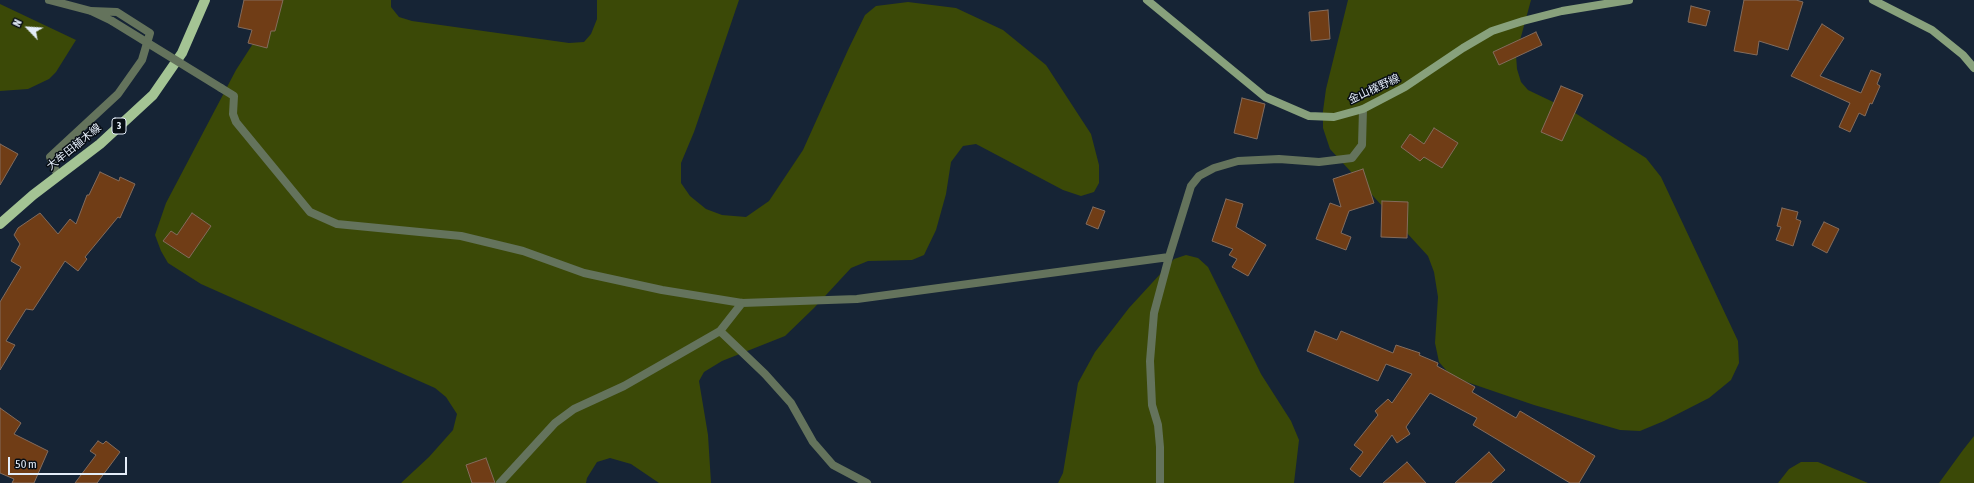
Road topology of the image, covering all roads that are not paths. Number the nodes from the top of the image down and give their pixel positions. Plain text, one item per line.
1 (49, 0) edge
2 (205, 0) edge
3 (1147, 0) edge
4 (1629, 0) edge
5 (1873, 0) edge
6 (91, 11) junction
7 (1974, 68) edge
8 (1363, 109) junction
9 (58, 176) junction
10 (0, 224) edge
11 (1169, 257) junction
12 (742, 303) junction
13 (720, 331) junction
14 (500, 483) edge
15 (867, 483) edge
16 (1160, 483) edge

1 - 6 street
2 - 9 main road, 大牟田植木線 / 3
3 - 8 main road, 金山檪野線
4 - 8 main road, 金山檪野線
5 - 7 main road
6 - 9 street
6 - 12 street, bridge
8 - 11 street
9 - 10 main road, 大牟田植木線 / 3
11 - 12 street
11 - 16 street
12 - 13 street
13 - 14 street
13 - 15 street

